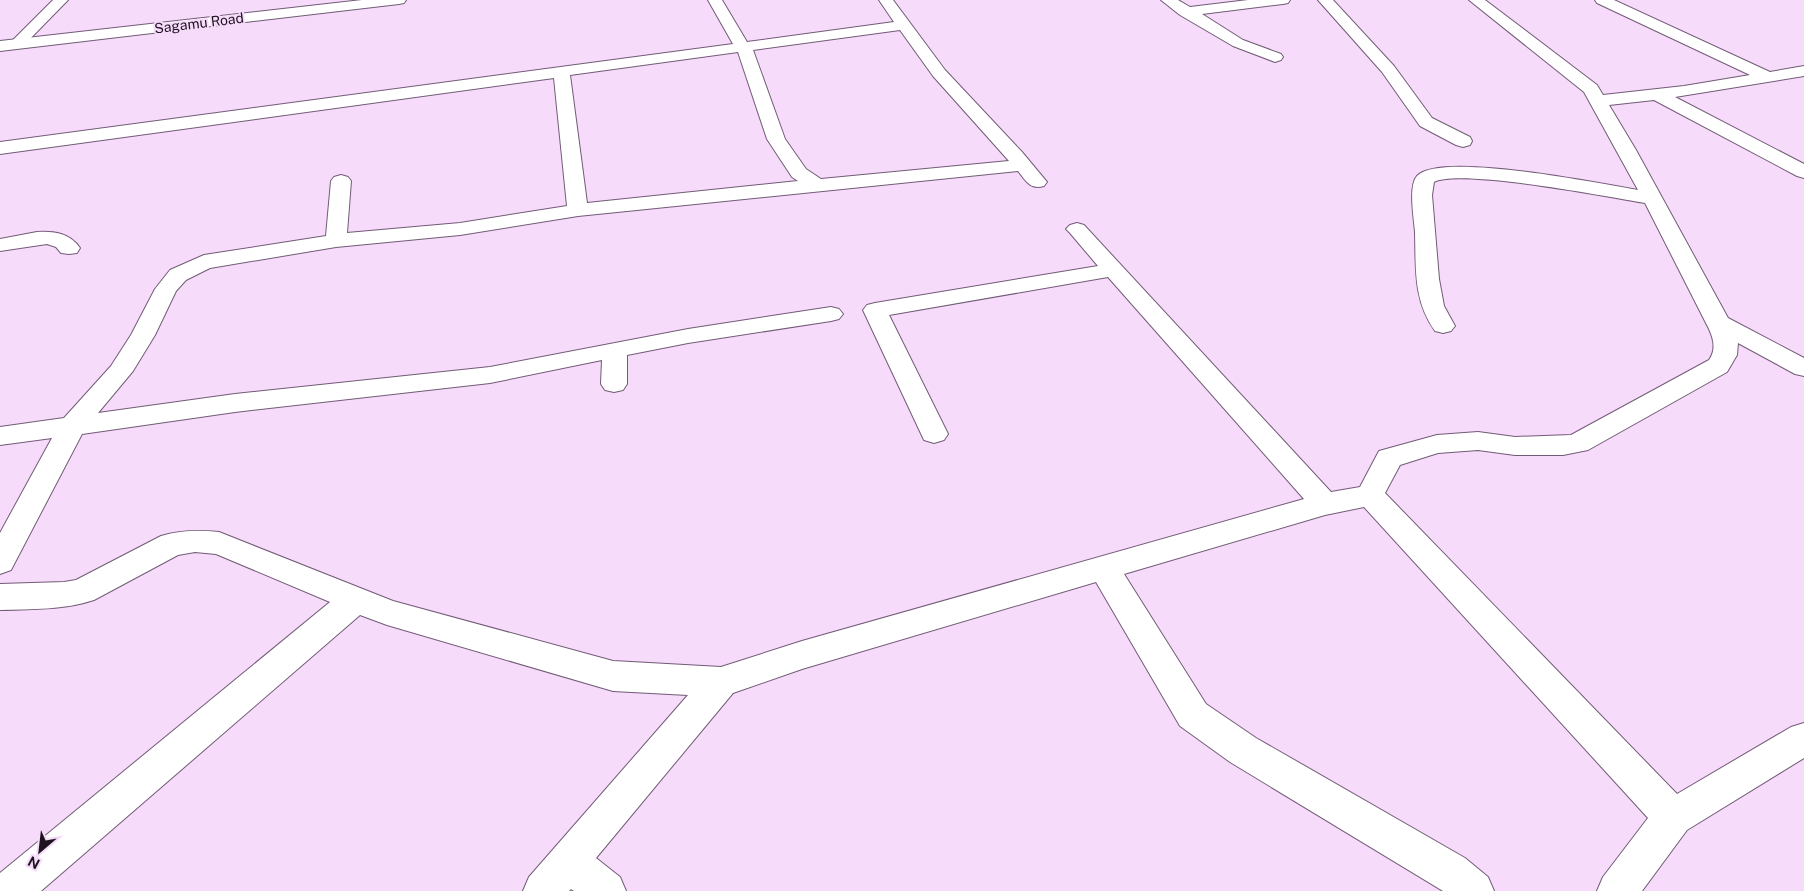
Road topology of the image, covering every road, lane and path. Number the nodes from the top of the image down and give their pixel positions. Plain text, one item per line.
1 (61, 0) edge
2 (399, 0) edge
3 (715, 0) edge
4 (886, 0) edge
5 (1168, 0) edge
6 (1283, 0) edge
7 (1325, 0) edge
8 (1476, 0) edge
9 (1602, 0) edge
10 (1185, 12) junction
11 (905, 25) junction
12 (17, 44) junction
13 (0, 46) edge
14 (742, 46) junction
15 (1275, 57) dead end
16 (561, 71) junction
17 (1804, 71) edge
18 (1766, 76) junction
19 (1656, 94) junction
20 (1600, 101) junction
21 (1463, 141) dead end
22 (0, 148) edge
23 (1023, 165) junction
24 (1804, 172) edge
25 (341, 180) dead end
26 (1037, 182) dead end
27 (816, 185) junction
28 (1652, 198) junction
29 (578, 210) junction
30 (1077, 229) dead end
31 (336, 241) junction
32 (0, 245) edge
33 (69, 248) dead end
34 (1113, 270) junction
35 (831, 314) dead end
36 (1719, 323) junction
37 (1442, 326) dead end
38 (614, 351) junction
39 (1804, 368) edge
40 (614, 384) dead end
41 (72, 426) junction
42 (934, 434) dead end
43 (0, 436) edge
44 (1370, 495) junction
45 (1326, 504) junction
46 (0, 562) edge
47 (1104, 568) junction
48 (0, 597) edge
49 (356, 599) junction
50 (721, 682) junction
51 (1804, 739) edge
52 (1672, 817) junction
53 (569, 862) junction
54 (10, 891) edge
55 (543, 891) edge
56 (606, 891) edge
57 (1474, 891) edge
58 (1617, 891) edge

1 - 12 main road
2 - 12 main road, Sagamu Road
3 - 14 main road
4 - 11 main road
5 - 10 main road
6 - 10 main road
7 - 21 main road
8 - 20 main road
9 - 18 main road
10 - 15 main road
11 - 14 main road
11 - 23 main road
12 - 13 main road, Sagamu Road
14 - 16 main road
14 - 27 main road
16 - 22 main road
16 - 29 main road
17 - 18 main road
18 - 19 main road
19 - 20 main road
19 - 24 main road
20 - 28 main road
23 - 26 main road
23 - 27 main road
25 - 31 main road
27 - 29 main road
28 - 36 main road
28 - 37 main road
29 - 31 main road
30 - 34 main road
31 - 41 main road
32 - 33 main road
34 - 42 main road
34 - 45 main road
35 - 38 main road
36 - 39 main road
36 - 44 main road
38 - 40 main road
38 - 41 main road
41 - 43 main road
41 - 46 main road
44 - 45 main road
44 - 52 main road
45 - 47 main road
47 - 50 main road
47 - 57 main road
48 - 49 main road
49 - 50 main road
49 - 54 main road
50 - 53 main road
51 - 52 main road
52 - 58 main road
53 - 55 main road
53 - 56 main road

